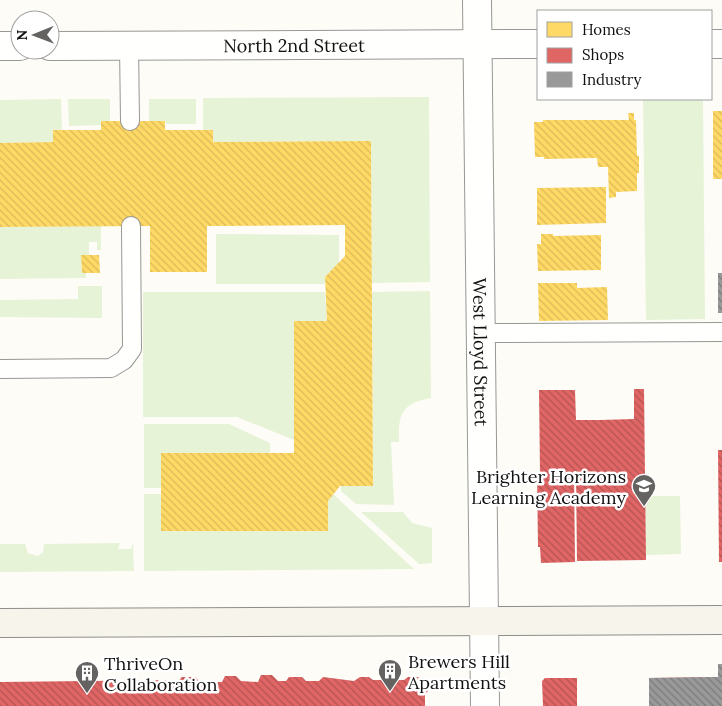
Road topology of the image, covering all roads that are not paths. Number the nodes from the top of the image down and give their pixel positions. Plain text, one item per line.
1 (477, 0) edge
2 (477, 44) junction
3 (537, 44) edge
4 (129, 45) junction
5 (60, 46) edge
6 (130, 121) dead end
7 (131, 226) dead end
8 (722, 332) edge
9 (481, 333) junction
10 (0, 369) edge
11 (722, 620) edge
12 (484, 621) junction
13 (0, 623) edge
14 (485, 706) edge

1 - 2 street, West Lloyd Street
2 - 3 street, North 2nd Street
2 - 4 street, North 2nd Street
2 - 9 street, West Lloyd Street
4 - 5 street, North 2nd Street
4 - 6 lane
7 - 10 lane
8 - 9 lane
9 - 12 street, West Lloyd Street
11 - 12 main road
12 - 13 main road
12 - 14 street, West Lloyd Street

